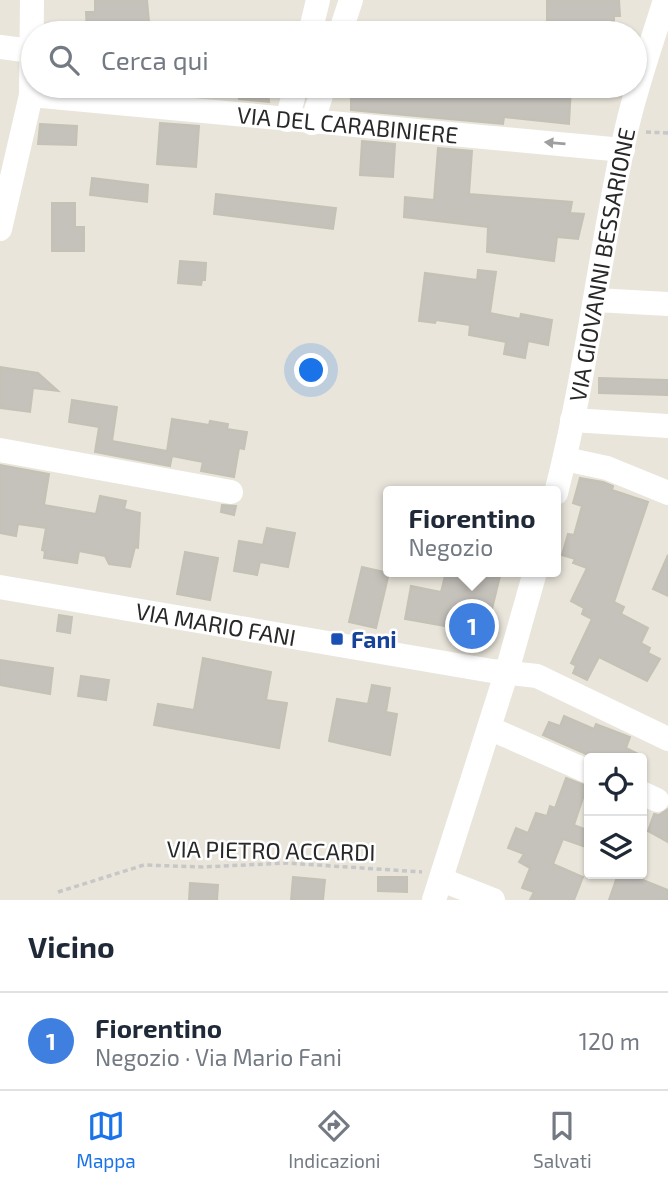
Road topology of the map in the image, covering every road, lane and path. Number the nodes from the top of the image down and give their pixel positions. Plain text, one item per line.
1 (32, 0) edge
2 (318, 0) edge
3 (351, 0) edge
4 (665, 0) edge
5 (32, 21) edge
6 (313, 21) edge
7 (344, 21) edge
8 (0, 47) edge
9 (21, 50) edge
10 (647, 50) edge
11 (30, 98) edge
12 (62, 98) edge
13 (293, 98) edge
14 (320, 98) edge
15 (633, 98) edge
16 (287, 120) junction
17 (312, 123) junction
18 (623, 150) junction
19 (6, 175) edge
20 (0, 229) edge
21 (596, 300) junction
22 (668, 304) edge
23 (572, 421) junction
24 (668, 426) edge
25 (0, 450) edge
26 (565, 459) junction
27 (558, 486) edge
28 (231, 492) dead end
29 (668, 493) edge
30 (534, 577) edge
31 (0, 587) edge
32 (507, 671) junction
33 (489, 728) junction
34 (668, 739) edge
35 (584, 770) edge
36 (440, 884) edge
37 (58, 892) dead end
38 (493, 900) edge

1 - 5 street
2 - 6 street
3 - 7 street
4 - 10 street, VIA GIOVANNI BESSARIONE
8 - 9 street
11 - 19 street
12 - 16 street, VIA DEL CARABINIERE
13 - 16 street
14 - 17 street
15 - 18 street, VIA GIOVANNI BESSARIONE
16 - 17 street, VIA DEL CARABINIERE
18 -> 17 street, VIA DEL CARABINIERE
18 - 21 street, VIA GIOVANNI BESSARIONE
19 - 20 street
21 - 22 street
21 - 23 street, VIA GIOVANNI BESSARIONE
23 - 24 street
23 - 26 street, VIA GIOVANNI BESSARIONE
25 - 28 street
26 - 27 street, VIA GIOVANNI BESSARIONE
26 - 29 street
30 - 32 street
31 - 32 street, VIA MARIO FANI
32 - 33 street
32 - 34 street, VIA MARIO FANI
33 - 35 street
33 - 36 street
36 - 37 path, VIA PIETRO ACCARDI
36 - 38 street

